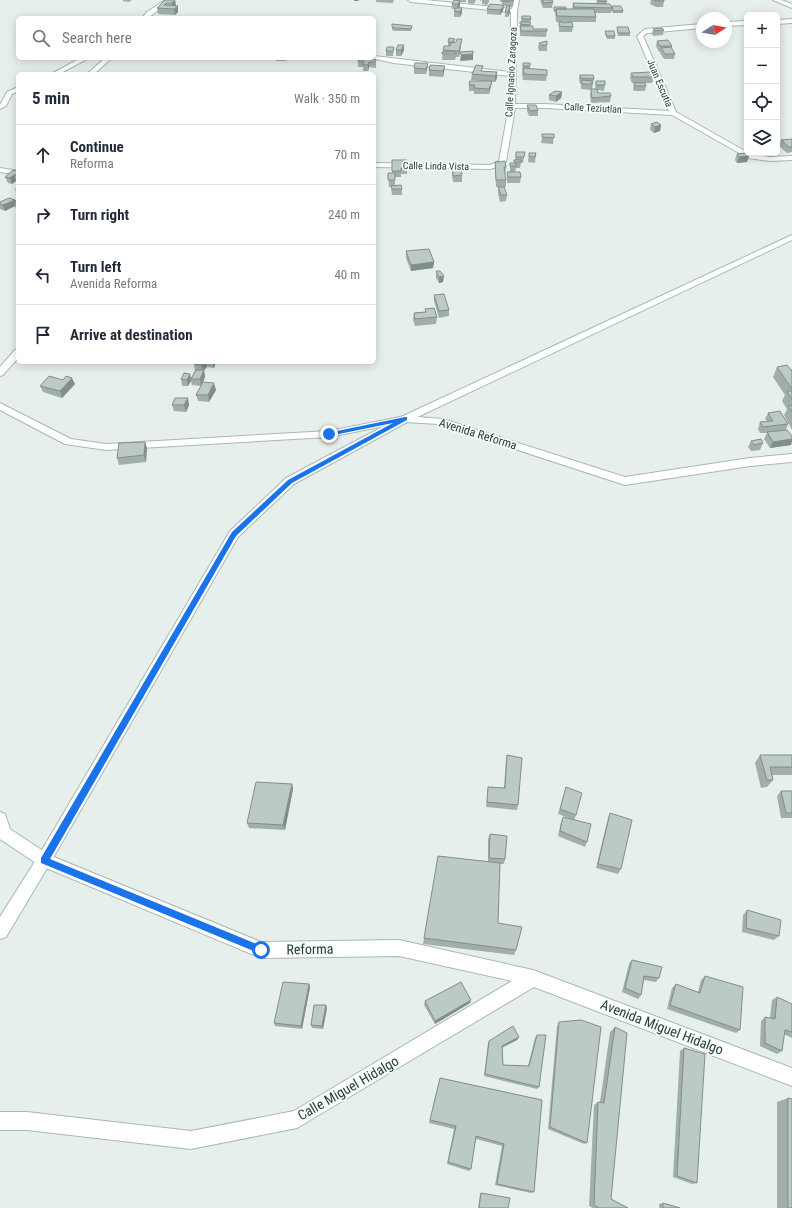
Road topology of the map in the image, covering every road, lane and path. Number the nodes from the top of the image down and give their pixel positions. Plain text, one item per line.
1 (168, 0) edge
2 (411, 0) edge
3 (516, 0) edge
4 (776, 0) edge
5 (792, 6) edge
6 (514, 11) junction
7 (147, 16) edge
8 (792, 21) edge
9 (780, 22) edge
10 (732, 23) edge
11 (744, 23) edge
12 (696, 27) edge
13 (376, 58) edge
14 (82, 60) edge
15 (107, 60) edge
16 (58, 72) edge
17 (92, 72) edge
18 (512, 74) junction
19 (16, 90) edge
20 (512, 106) junction
21 (0, 107) edge
22 (673, 113) junction
23 (792, 158) edge
24 (376, 164) edge
25 (498, 165) joint
26 (0, 170) edge
27 (16, 173) edge
28 (792, 237) edge
29 (16, 354) edge
30 (0, 373) edge
31 (0, 406) edge
32 (405, 419) junction
33 (792, 458) edge
34 (0, 819) edge
35 (44, 860) junction
36 (0, 931) edge
37 (533, 978) junction
38 (792, 1077) edge
39 (0, 1121) edge

1 - 7 street
2 - 6 street
3 - 6 street, Calle Ignacio Zaragoza
4 - 5 street
6 - 18 street, Calle Ignacio Zaragoza
8 - 9 street
10 - 11 street
12 - 22 street, Juan Escutia
13 - 18 street
14 - 16 street
15 - 17 street
18 - 20 street, Calle Ignacio Zaragoza
19 - 21 street
20 - 22 street, Calle Teziutlan
20 - 25 street, Calle Ignacio Zaragoza
22 - 23 street, Juan Escutia
24 - 25 street, Calle Linda Vista
26 - 27 street
28 - 32 street
29 - 30 street
31 - 32 street, Avenida Reforma
32 - 33 street, Avenida Reforma
32 - 35 street
34 - 35 street, Reforma
35 - 36 street
35 - 37 street, Reforma
37 - 38 street, Avenida Miguel Hidalgo
37 - 39 street, Calle Miguel Hidalgo

